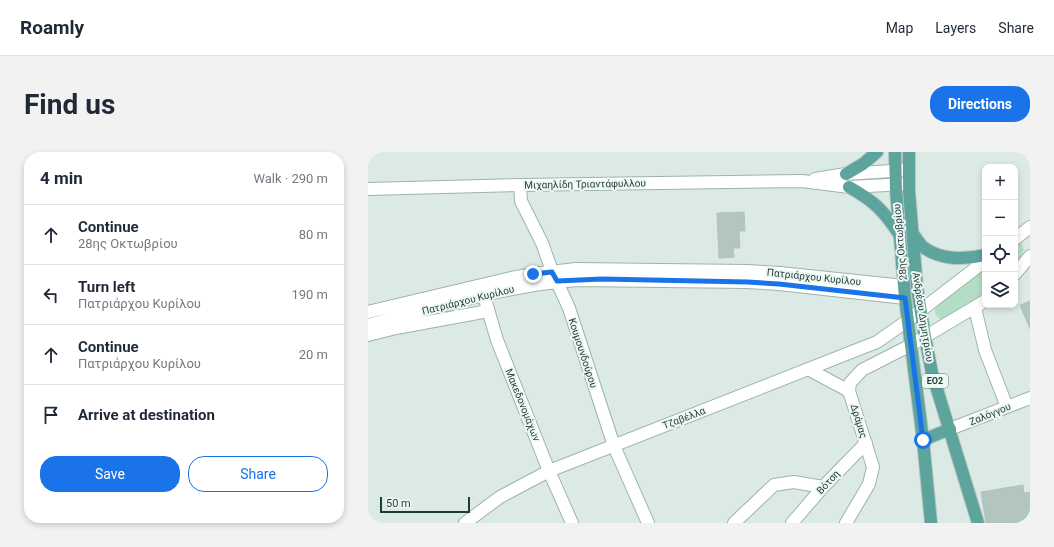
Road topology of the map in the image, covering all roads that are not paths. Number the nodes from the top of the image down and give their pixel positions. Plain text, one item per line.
1 (877, 152) edge
2 (895, 152) edge
3 (908, 152) edge
4 (909, 170) junction
5 (895, 171) junction
6 (846, 174) junction
7 (802, 181) junction
8 (909, 184) junction
9 (520, 185) junction
10 (896, 185) junction
11 (850, 187) junction
12 (368, 189) edge
13 (1030, 227) edge
14 (913, 234) junction
15 (899, 235) junction
16 (1018, 237) edge
17 (982, 256) edge
18 (1028, 259) edge
19 (982, 264) edge
20 (1017, 272) edge
21 (555, 276) junction
22 (483, 290) junction
23 (904, 292) junction
24 (982, 303) edge
25 (975, 308) junction
26 (488, 311) junction
27 (920, 311) junction
28 (368, 312) edge
29 (907, 321) junction
30 (368, 325) edge
31 (368, 335) edge
32 (925, 337) junction
33 (910, 345) junction
34 (808, 369) junction
35 (849, 391) junction
36 (1030, 398) edge
37 (1007, 407) junction
38 (950, 429) junction
39 (923, 440) junction
40 (866, 443) junction
41 (614, 446) junction
42 (549, 471) junction
43 (822, 487) junction
44 (471, 521) edge
45 (572, 523) edge
46 (648, 523) edge
47 (734, 523) edge
48 (792, 523) edge
49 (846, 523) edge
50 (931, 523) edge
51 (978, 523) edge

1 - 6 main road
2 - 5 main road, 28ης Οκτωβρίου / ΕΟ2
3 - 4 main road, Ανδρέου Δημητρίου / ΕΟ2
4 - 5 street, Μιχαηλίδη Τριαντάφυλλου
4 - 8 main road, Ανδρέου Δημητρίου / ΕΟ2
5 - 6 street, Μιχαηλίδη Τριαντάφυλλου
5 - 10 main road, 28ης Οκτωβρίου / ΕΟ2
6 - 7 street, Μιχαηλίδη Τριαντάφυλλου
7 - 9 street, Μιχαηλίδη Τριαντάφυλλου
7 - 11 street, Μιχαηλίδη Τριαντάφυλλου
8 - 10 street, Μιχαηλίδη Τριαντάφυλλου
8 - 14 main road, Ανδρέου Δημητρίου / ΕΟ2
9 - 12 street, Μιχαηλίδη Τριαντάφυλλου
9 - 21 street, Κουμουνδούρου
10 - 11 street, Μιχαηλίδη Τριαντάφυλλου
10 - 15 main road, 28ης Οκτωβρίου / ΕΟ2
11 - 15 main road
13 - 16 street
14 - 17 main road
14 - 27 main road, Ανδρέου Δημητρίου / ΕΟ2
15 - 23 main road, 28ης Οκτωβρίου / ΕΟ2
18 - 20 street
19 - 27 street, Τζαβέλλα
21 - 22 street, Πατριάρχου Κυρίλου
21 - 23 street, Πατριάρχου Κυρίλου
21 - 41 street, Κουμουνδούρου
22 - 26 street, Μακεδονομάχων
22 - 28 street, Πατριάρχου Κυρίλου
22 - 30 street, Πατριάρχου Κυρίλου
23 - 29 main road, 28ης Οκτωβρίου / ΕΟ2
24 - 25 street, Δράμας
25 - 32 street, Δράμας
25 - 37 street
26 - 31 street
26 - 42 street, Μακεδονομάχων
27 - 29 street, Τζαβέλλα
27 - 32 main road, Ανδρέου Δημητρίου / ΕΟ2
29 - 33 main road, 28ης Οκτωβρίου / ΕΟ2
29 - 34 street, Τζαβέλλα
32 - 33 street, Δράμας
32 - 38 main road, Ανδρέου Δημητρίου / ΕΟ2
33 - 35 street, Δράμας
33 - 39 main road, 28ης Οκτωβρίου / ΕΟ2
34 - 35 street
34 - 41 street, Τζαβέλλα
35 - 40 street, Δράμας
36 - 37 street, Ζαλόγγου
37 - 38 street, Ζαλόγγου
38 - 39 main road
38 - 51 main road, Ανδρέου Δημητρίου / ΕΟ2
39 - 50 main road, 28ης Οκτωβρίου / ΕΟ2
40 - 43 street, Βότση
40 - 49 street, Δράμας
41 - 42 street, Τζαβέλλα
41 - 46 street, Κουμουνδούρου
42 - 44 street, Τζαβέλλα
42 - 45 street, Μακεδονομάχων
43 - 47 street
43 - 48 street, Βότση

